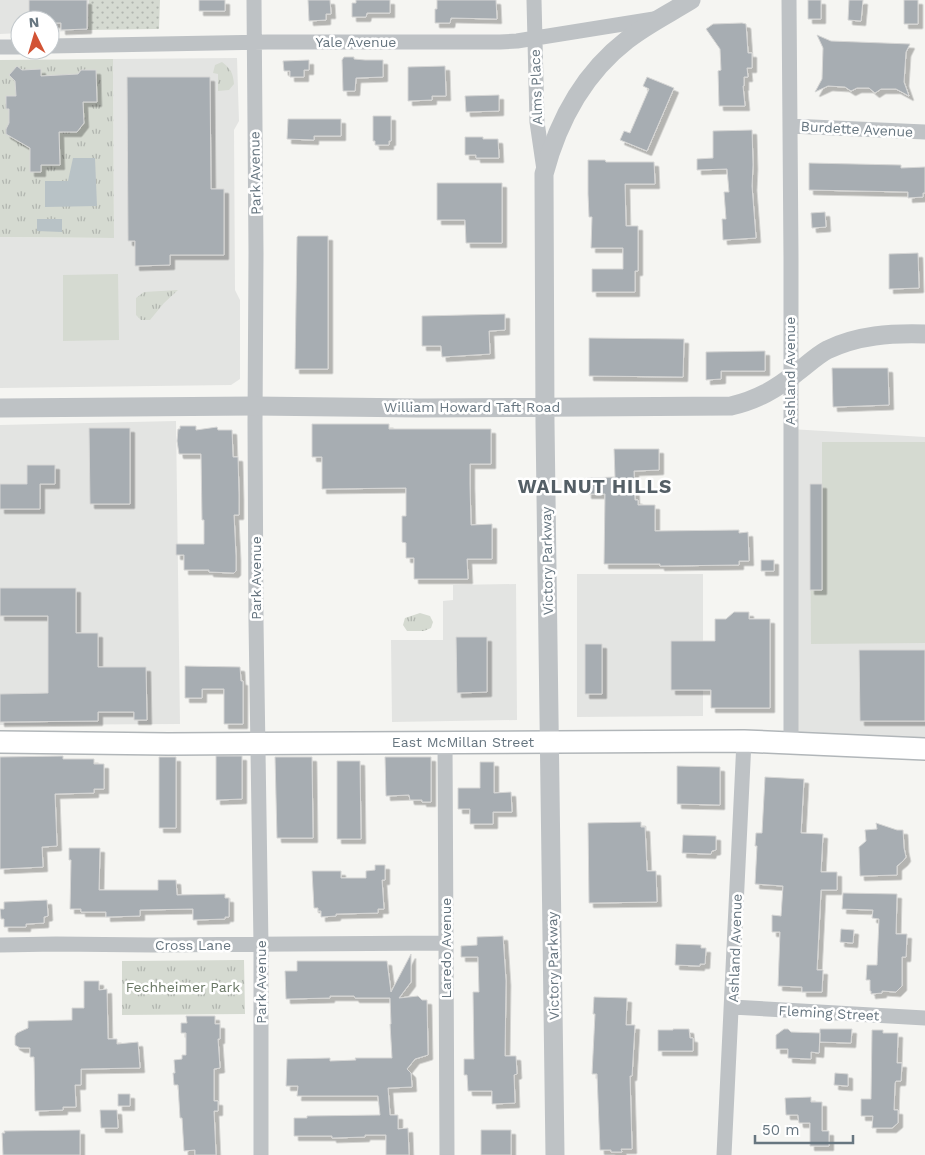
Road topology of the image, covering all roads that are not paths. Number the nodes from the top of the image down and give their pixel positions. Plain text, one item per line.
1 (254, 0) edge
2 (534, 0) edge
3 (691, 0) edge
4 (789, 0) edge
5 (661, 18) junction
6 (535, 38) junction
7 (254, 42) junction
8 (60, 46) edge
9 (790, 126) junction
10 (925, 132) edge
11 (544, 174) junction
12 (925, 334) edge
13 (790, 378) junction
14 (255, 406) junction
15 (545, 407) junction
16 (0, 408) edge
17 (445, 741) junction
18 (744, 741) junction
19 (0, 742) edge
20 (549, 742) junction
21 (791, 742) junction
22 (258, 743) junction
23 (925, 749) edge
24 (446, 943) junction
25 (0, 945) edge
26 (261, 945) junction
27 (732, 1007) junction
28 (925, 1018) edge
29 (262, 1155) edge
30 (447, 1155) edge
31 (555, 1155) edge
32 (724, 1155) edge

1 - 7 street, Park Avenue
2 - 6 street, Alms Place
3 - 5 street, Victory Parkway
4 - 9 street, Ashland Avenue
5 - 6 street, Yale Avenue
5 - 11 street, Victory Parkway
6 - 7 street, Yale Avenue
6 - 11 street, Alms Place
7 - 8 street, Yale Avenue
7 - 14 street, Park Avenue
9 - 10 street, Burdette Avenue
9 - 13 street, Ashland Avenue
11 - 15 street, Victory Parkway
12 - 13 street, William Howard Taft Road
13 - 15 street, William Howard Taft Road
13 - 21 street, Ashland Avenue
14 - 15 street, William Howard Taft Road
14 - 16 street, William Howard Taft Road
14 - 22 street, Park Avenue
15 - 20 street, Victory Parkway
17 - 20 main road, East McMillan Street
17 - 22 main road, East McMillan Street
17 - 24 street, Laredo Avenue
18 - 20 main road, East McMillan Street
18 - 21 main road, East McMillan Street
18 - 27 street, Ashland Avenue
19 - 22 main road, East McMillan Street
20 - 31 street, Victory Parkway
21 - 23 main road, East McMillan Street
22 - 26 street, Park Avenue
24 - 26 street, Cross Lane
24 - 30 street, Laredo Avenue
25 - 26 street, Cross Lane
26 - 29 street, Park Avenue
27 - 28 street, Fleming Street
27 - 32 street, Ashland Avenue

